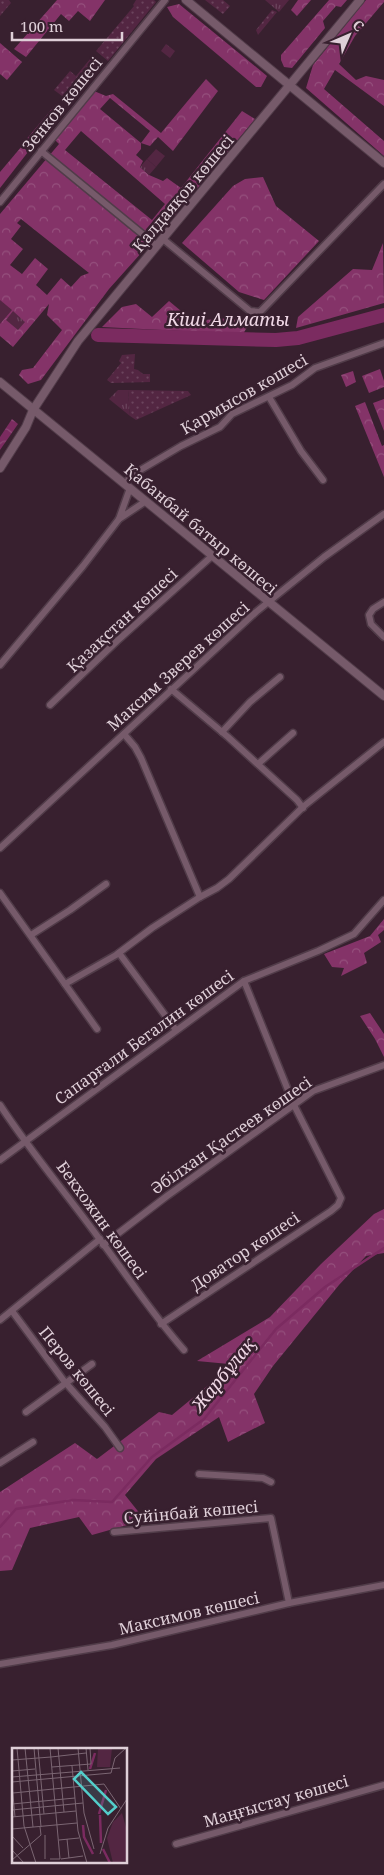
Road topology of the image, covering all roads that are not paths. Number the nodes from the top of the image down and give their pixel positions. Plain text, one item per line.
1 (165, 0) edge
2 (186, 0) edge
3 (360, 0) edge
4 (290, 85) junction
5 (41, 151) junction
6 (384, 163) edge
7 (384, 184) edge
8 (0, 202) edge
9 (164, 239) junction
10 (157, 246) junction
11 (384, 343) edge
12 (0, 382) edge
13 (269, 397) junction
14 (33, 410) junction
15 (0, 468) edge
16 (323, 480) dead end
17 (128, 486) junction
18 (146, 501) junction
19 (384, 514) edge
20 (119, 520) junction
21 (212, 556) junction
22 (384, 602) edge
23 (269, 603) junction
24 (384, 637) edge
25 (0, 665) edge
26 (280, 677) dead end
27 (172, 689) junction
28 (383, 693) edge
29 (50, 705) dead end
30 (222, 732) junction
31 (293, 733) dead end
32 (124, 734) junction
33 (384, 742) edge
34 (258, 764) junction
35 (303, 808) junction
36 (0, 848) edge
37 (106, 884) dead end
38 (0, 893) edge
39 (200, 897) junction
40 (384, 900) edge
41 (31, 935) junction
42 (119, 953) junction
43 (244, 981) junction
44 (65, 984) junction
45 (97, 1029) dead end
46 (176, 1030) junction
47 (384, 1065) edge
48 (0, 1105) edge
49 (294, 1105) junction
50 (24, 1142) junction
51 (0, 1160) edge
52 (102, 1242) junction
53 (12, 1311) junction
54 (0, 1320) edge
55 (161, 1324) junction
56 (184, 1350) dead end
57 (92, 1364) dead end
58 (65, 1383) junction
59 (26, 1412) dead end
60 (33, 1442) dead end
61 (120, 1448) dead end
62 (0, 1463) edge
63 (199, 1474) dead end
64 (271, 1482) dead end
65 (114, 1532) dead end
66 (384, 1584) edge
67 (289, 1603) junction
68 (0, 1664) edge
69 (384, 1785) edge
70 (176, 1844) dead end

1 - 5 street, Зенков көшесі
2 - 4 street
3 - 4 street, Қалдаяқов көшесі
4 - 6 street
4 - 9 street, Қалдаяқов көшесі
5 - 8 street, Зенков көшесі
5 - 10 street
7 - 9 street
9 - 10 street, Қалдаяқов көшесі
10 - 14 street, Қалдаяқов көшесі
11 - 13 street, Қармысов көшесі
12 - 14 street, Қабанбай батыр көшесі
13 - 16 street
13 - 17 street, Қармысов көшесі
14 - 15 street
14 - 17 street, Қабанбай батыр көшесі
17 - 18 street, Қабанбай батыр көшесі
17 - 20 street
18 - 20 street
18 - 21 street, Қабанбай батыр көшесі
19 - 23 street, Максим Зверев көшесі
20 - 25 street
21 - 23 street, Қабанбай батыр көшесі
21 - 29 street, Қазақстан көшесі
22 - 24 street
23 - 27 street, Максим Зверев көшесі
23 - 28 street, Қабанбай батыр көшесі
26 - 30 street
27 - 30 street
27 - 32 street, Максим Зверев көшесі
30 - 34 street
31 - 34 street
32 - 36 street, Максим Зверев көшесі
32 - 39 street
33 - 35 street
34 - 35 street
35 - 39 street
37 - 41 street
38 - 41 street
39 - 42 street
40 - 43 street, Сапарғали Бегалин көшесі
41 - 44 street
42 - 44 street
42 - 46 street
43 - 46 street, Сапарғали Бегалин көшесі
43 - 49 street
44 - 45 street
46 - 50 street, Сапарғали Бегалин көшесі
47 - 49 street, Әбілхан Қастеев көшесі
48 - 50 street, Бекхожин көшесі
49 - 52 street, Әбілхан Қастеев көшесі
49 - 55 street, Доватор көшесі
50 - 51 street, Сапарғали Бегалин көшесі
50 - 52 street, Бекхожин көшесі
52 - 53 street, Әбілхан Қастеев көшесі
52 - 55 street, Бекхожин көшесі
53 - 54 street, Әбілхан Қастеев көшесі
53 - 58 street, Перов көшесі
55 - 56 street, Бекхожин көшесі
57 - 58 street
58 - 59 street
58 - 61 street, Перов көшесі
60 - 62 street
63 - 64 street
65 - 67 street, Суйінбай көшесі
66 - 67 street, Максимов көшесі
67 - 68 street, Максимов көшесі
69 - 70 street, Маңғыстау көшесі

